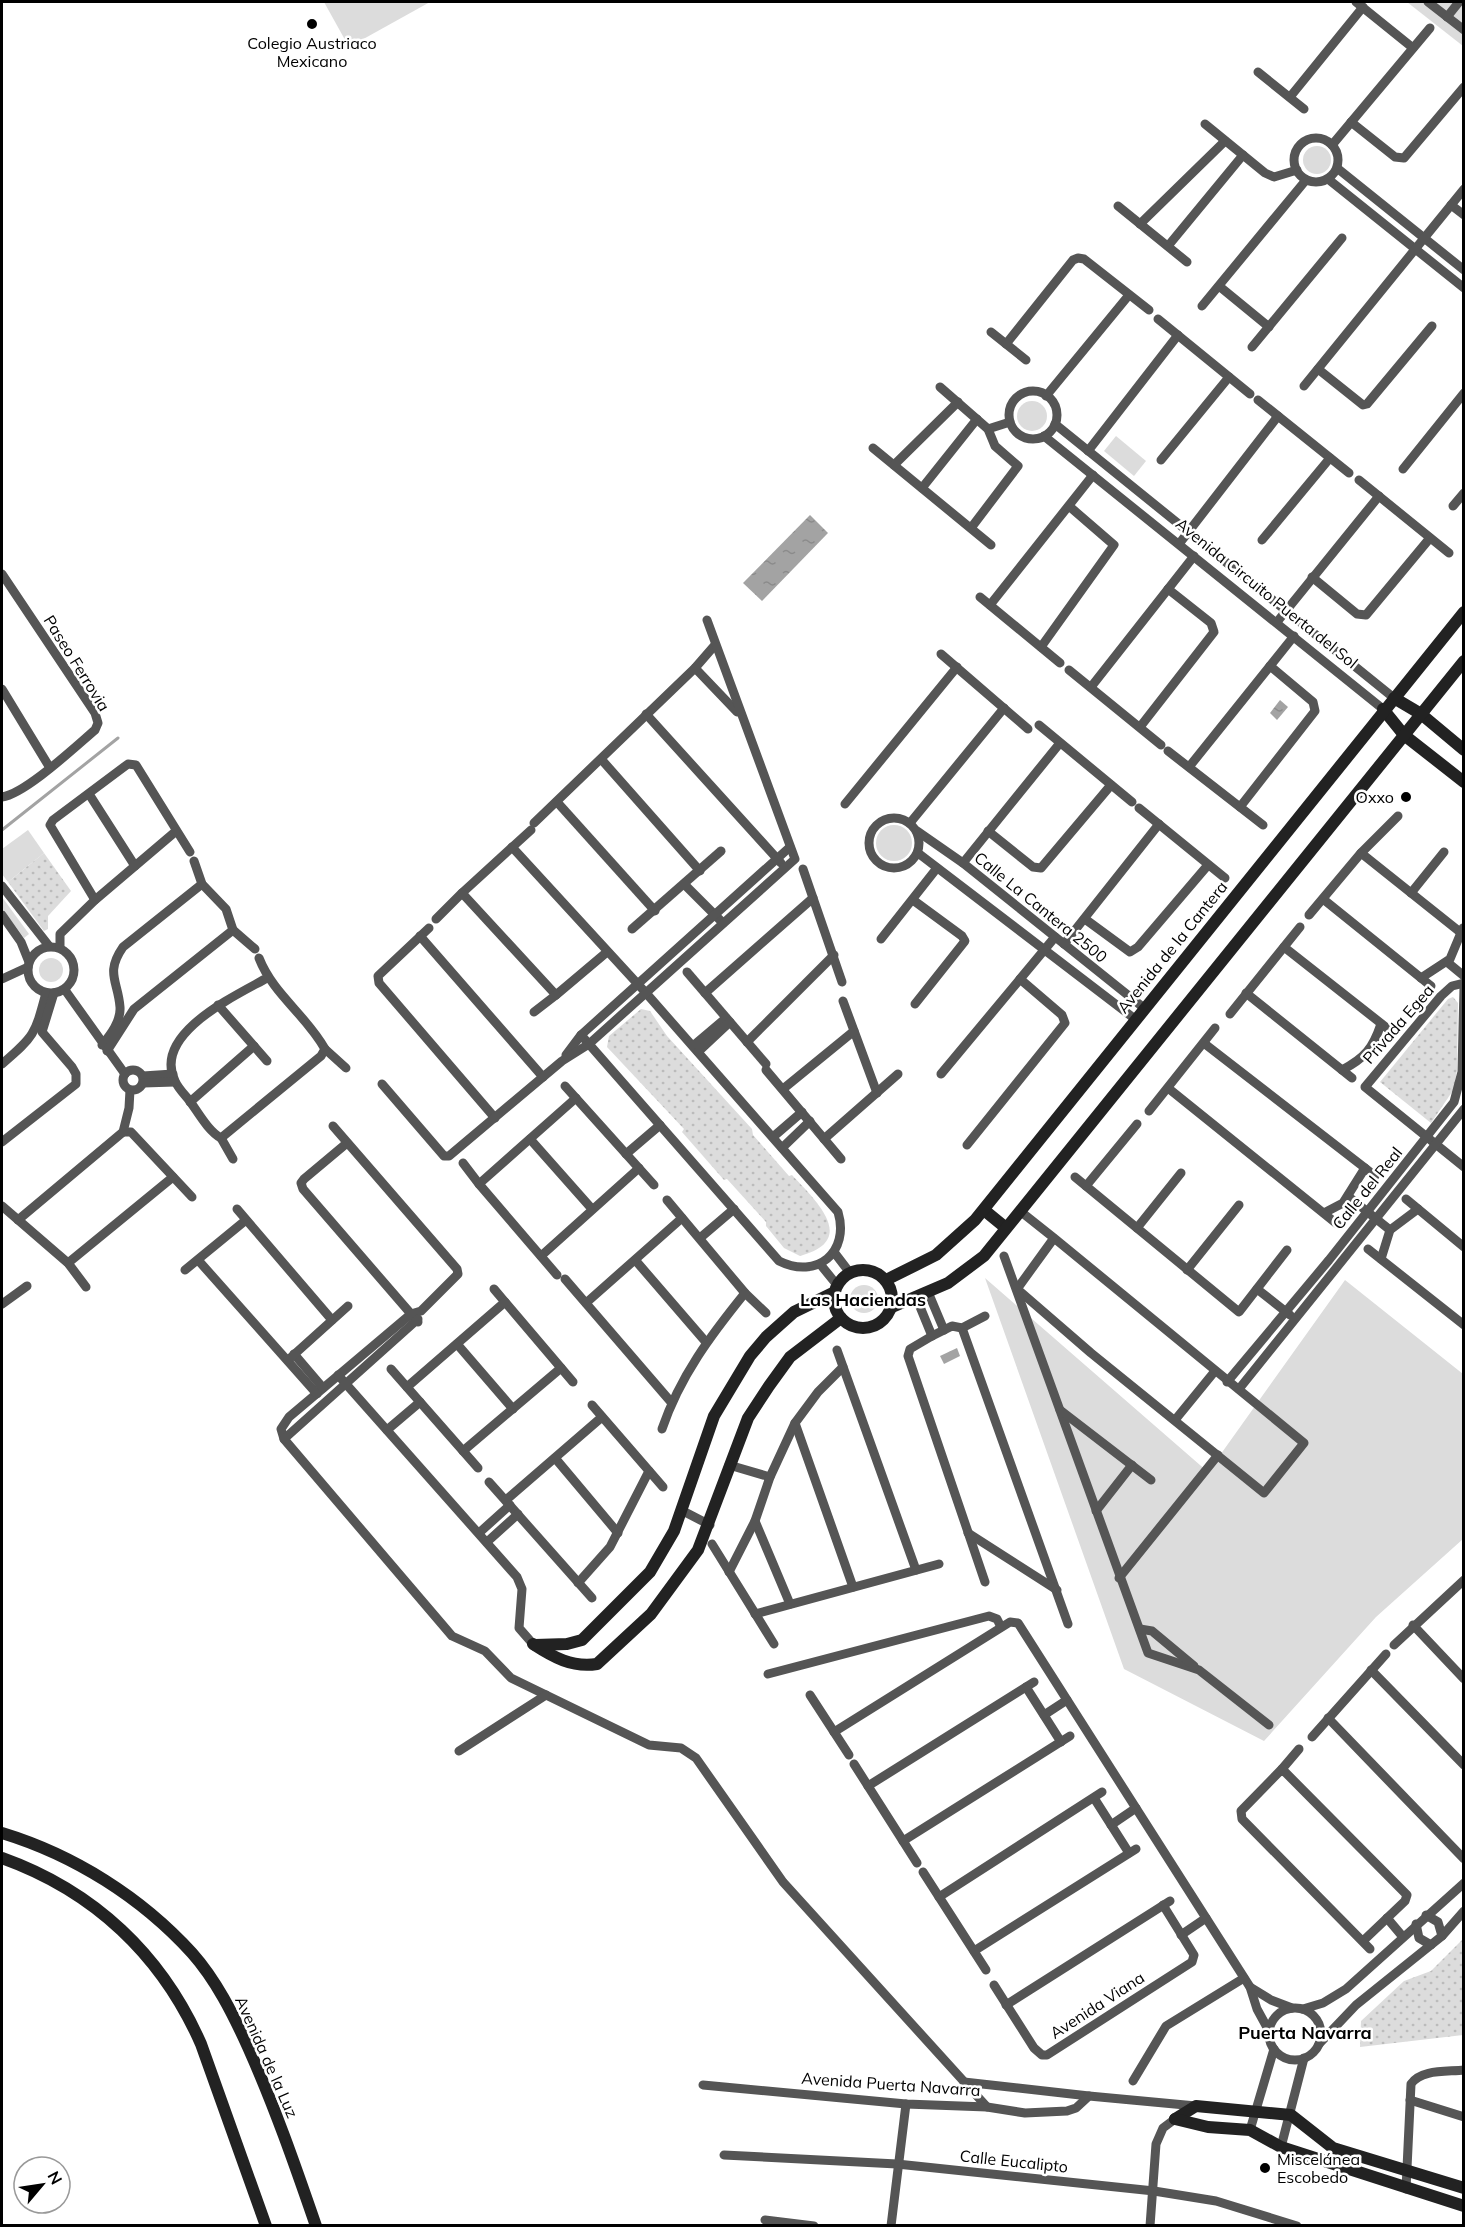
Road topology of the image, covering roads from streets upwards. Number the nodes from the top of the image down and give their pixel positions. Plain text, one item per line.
1 (1428, 2) edge
2 (1460, 2) edge
3 (1359, 4) edge
4 (1447, 17) junction
5 (1430, 28) dead end
6 (1464, 30) edge
7 (1413, 48) junction
8 (1258, 72) dead end
9 (1464, 87) edge
10 (1290, 97) junction
11 (1304, 109) dead end
12 (1351, 122) junction
13 (1205, 124) dead end
14 (1225, 141) junction
15 (1332, 145) junction
16 (1243, 155) junction
17 (1337, 168) junction
18 (1297, 170) junction
19 (1328, 179) junction
20 (1306, 180) junction
21 (1464, 189) edge
22 (1451, 205) junction
23 (1118, 206) dead end
24 (1464, 215) edge
25 (1140, 224) junction
26 (1342, 238) dead end
27 (1424, 238) junction
28 (1168, 246) junction
29 (1415, 249) junction
30 (1187, 262) dead end
31 (1464, 270) edge
32 (1219, 286) junction
33 (1464, 288) edge
34 (1129, 295) junction
35 (1202, 306) dead end
36 (1149, 310) dead end
37 (1158, 319) dead end
38 (1432, 326) dead end
39 (1269, 327) junction
40 (991, 332) dead end
41 (1178, 335) junction
42 (1006, 344) junction
43 (1252, 347) dead end
44 (1026, 360) dead end
45 (1318, 369) junction
46 (1229, 377) junction
47 (940, 387) dead end
48 (1304, 387) dead end
49 (1464, 393) edge
50 (1046, 396) junction
51 (958, 402) junction
52 (1278, 416) junction
53 (977, 419) junction
54 (1010, 422) junction
55 (1055, 424) junction
56 (988, 429) junction
57 (1044, 436) junction
58 (873, 448) dead end
59 (1088, 451) junction
60 (1330, 458) junction
61 (1161, 460) dead end
62 (894, 465) junction
63 (1402, 469) dead end
64 (1349, 473) dead end
65 (1093, 475) junction
66 (1359, 480) dead end
67 (922, 488) junction
68 (1464, 493) edge
69 (1379, 496) junction
70 (1069, 506) junction
71 (1453, 506) dead end
72 (971, 528) junction
73 (1188, 532) junction
74 (1430, 538) junction
75 (1262, 540) dead end
76 (1179, 544) junction
77 (991, 545) dead end
78 (1449, 553) dead end
79 (1194, 556) junction
80 (2, 577) edge
81 (1312, 577) junction
82 (1168, 589) junction
83 (980, 597) dead end
84 (990, 605) junction
85 (1286, 610) junction
86 (1464, 612) edge
87 (707, 620) dead end
88 (1277, 622) junction
89 (1294, 636) junction
90 (715, 645) junction
91 (1041, 647) junction
92 (941, 654) dead end
93 (1464, 662) edge
94 (1060, 663) dead end
95 (1270, 666) junction
96 (957, 667) junction
97 (695, 668) junction
98 (1069, 670) dead end
99 (1091, 687) junction
100 (2, 689) edge
101 (1394, 698) junction
102 (1004, 708) junction
103 (1383, 710) junction
104 (646, 714) junction
105 (1421, 714) junction
106 (740, 715) junction
107 (1039, 725) dead end
108 (1140, 728) junction
109 (1028, 729) dead end
110 (1404, 735) junction
111 (1060, 743) junction
112 (1464, 750) edge
113 (601, 759) junction
114 (1189, 767) junction
115 (50, 768) junction
116 (1464, 782) edge
117 (1111, 785) junction
118 (89, 794) junction
119 (2, 797) edge
120 (557, 802) junction
121 (845, 804) dead end
122 (1240, 807) junction
123 (1398, 816) dead end
124 (910, 823) junction
125 (1159, 824) junction
126 (1263, 825) dead end
127 (917, 831) junction
128 (988, 831) junction
129 (176, 832) junction
130 (512, 847) junction
131 (721, 851) dead end
132 (1444, 852) dead end
133 (918, 853) junction
134 (1361, 853) junction
135 (963, 863) junction
136 (781, 864) junction
137 (1208, 865) junction
138 (135, 866) junction
139 (937, 868) junction
140 (802, 869) dead end
141 (700, 871) junction
142 (1225, 878) dead end
143 (752, 882) junction
144 (202, 884) junction
145 (684, 884) junction
146 (2, 886) edge
147 (759, 891) junction
148 (462, 893) junction
149 (1411, 893) junction
150 (813, 898) junction
151 (1323, 899) junction
152 (95, 900) junction
153 (913, 900) junction
154 (655, 911) junction
155 (714, 913) junction
156 (2, 915) edge
157 (1310, 915) dead end
158 (1085, 919) junction
159 (436, 920) dead end
160 (723, 923) junction
161 (1300, 927) dead end
162 (429, 928) dead end
163 (632, 929) dead end
164 (1462, 929) edge
165 (233, 930) junction
166 (420, 936) junction
167 (1055, 937) junction
168 (881, 939) dead end
169 (1064, 944) junction
170 (49, 946) junction
171 (1284, 947) junction
172 (60, 948) junction
173 (1046, 949) junction
174 (607, 952) junction
175 (834, 955) junction
176 (1447, 962) junction
177 (28, 967) junction
178 (687, 972) dead end
179 (1464, 976) edge
180 (267, 978) junction
181 (1421, 978) junction
182 (2, 979) edge
183 (1020, 979) junction
184 (842, 982) dead end
185 (638, 984) junction
186 (1464, 985) edge
187 (2, 986) edge
188 (1431, 986) dead end
189 (65, 990) junction
190 (50, 993) junction
191 (646, 993) junction
192 (705, 993) junction
193 (1246, 993) junction
194 (556, 995) junction
195 (843, 1001) dead end
196 (915, 1004) dead end
197 (218, 1005) junction
198 (120, 1008) junction
199 (1144, 1008) junction
200 (134, 1009) junction
201 (534, 1012) dead end
202 (1230, 1014) dead end
203 (1136, 1019) junction
204 (728, 1020) junction
205 (1381, 1024) junction
206 (1215, 1028) dead end
207 (39, 1031) junction
208 (854, 1031) junction
209 (1392, 1032) dead end
210 (581, 1035) junction
211 (747, 1042) junction
212 (589, 1044) junction
213 (1205, 1044) junction
214 (254, 1046) junction
215 (105, 1048) junction
216 (325, 1049) junction
217 (695, 1049) junction
218 (1366, 1056) junction
219 (267, 1061) dead end
220 (562, 1061) junction
221 (2, 1064) edge
222 (1380, 1067) junction
223 (346, 1068) dead end
224 (1342, 1070) junction
225 (125, 1074) junction
226 (898, 1074) dead end
227 (940, 1074) dead end
228 (543, 1077) junction
229 (174, 1078) junction
230 (1352, 1078) dead end
231 (143, 1080) junction
232 (382, 1084) dead end
233 (565, 1086) dead end
234 (1168, 1088) junction
235 (783, 1089) junction
236 (130, 1090) junction
237 (877, 1093) junction
238 (576, 1098) junction
239 (190, 1102) junction
240 (1464, 1109) edge
241 (1149, 1111) dead end
242 (802, 1112) junction
243 (495, 1118) junction
244 (810, 1121) junction
245 (1137, 1124) dead end
246 (660, 1125) junction
247 (333, 1126) dead end
248 (123, 1132) junction
249 (773, 1137) junction
250 (1427, 1137) junction
251 (221, 1138) junction
252 (530, 1139) junction
253 (824, 1139) junction
254 (2, 1142) edge
255 (347, 1143) junction
256 (967, 1145) dead end
257 (1436, 1145) junction
258 (782, 1148) junction
259 (626, 1154) junction
260 (233, 1159) dead end
261 (841, 1159) dead end
262 (463, 1163) dead end
263 (1464, 1167) edge
264 (639, 1168) junction
265 (1365, 1168) junction
266 (1181, 1173) dead end
267 (1375, 1176) dead end
268 (1075, 1177) dead end
269 (173, 1178) junction
270 (479, 1184) junction
271 (654, 1185) dead end
272 (1086, 1186) junction
273 (192, 1197) dead end
274 (1349, 1197) junction
275 (1406, 1199) dead end
276 (667, 1200) dead end
277 (1239, 1205) dead end
278 (2, 1206) edge
279 (237, 1209) dead end
280 (592, 1209) junction
281 (734, 1209) junction
282 (1418, 1209) junction
283 (984, 1210) junction
284 (1020, 1211) junction
285 (1367, 1212) junction
286 (1324, 1213) junction
287 (682, 1218) junction
288 (1376, 1218) junction
289 (18, 1220) junction
290 (246, 1220) junction
291 (1337, 1224) dead end
292 (1006, 1228) junction
293 (1137, 1228) junction
294 (1390, 1230) junction
295 (700, 1238) junction
296 (1054, 1238) junction
297 (1464, 1247) edge
298 (1368, 1249) dead end
299 (1287, 1250) dead end
300 (834, 1252) junction
301 (542, 1256) junction
302 (1004, 1256) dead end
303 (1381, 1259) junction
304 (198, 1260) junction
305 (1329, 1260) junction
306 (636, 1261) junction
307 (68, 1263) junction
308 (820, 1264) junction
309 (1338, 1266) junction
310 (185, 1270) dead end
311 (1187, 1270) junction
312 (850, 1273) junction
313 (886, 1280) junction
314 (27, 1286) dead end
315 (86, 1287) dead end
316 (1017, 1288) junction
317 (494, 1289) dead end
318 (836, 1289) junction
319 (1257, 1289) junction
320 (928, 1292) junction
321 (745, 1293) junction
322 (916, 1297) junction
323 (505, 1302) junction
324 (586, 1303) junction
325 (2, 1304) edge
326 (348, 1306) dead end
327 (892, 1307) junction
328 (421, 1311) junction
329 (1285, 1312) junction
330 (766, 1313) dead end
331 (411, 1314) junction
332 (985, 1316) dead end
333 (841, 1318) junction
334 (1295, 1319) junction
335 (332, 1320) junction
336 (418, 1322) junction
337 (1464, 1325) edge
338 (962, 1328) junction
339 (944, 1330) junction
340 (932, 1335) junction
341 (705, 1341) junction
342 (457, 1344) junction
343 (837, 1350) dead end
344 (291, 1357) junction
345 (843, 1367) junction
346 (561, 1368) junction
347 (391, 1369) dead end
348 (1215, 1371) junction
349 (338, 1375) junction
350 (573, 1382) dead end
351 (1227, 1382) junction
352 (347, 1384) junction
353 (407, 1387) junction
354 (1239, 1389) junction
355 (320, 1391) junction
356 (420, 1402) junction
357 (671, 1402) junction
358 (592, 1405) dead end
359 (513, 1409) junction
360 (1060, 1410) junction
361 (602, 1417) junction
362 (1175, 1420) junction
363 (795, 1423) junction
364 (662, 1429) dead end
365 (387, 1430) junction
366 (284, 1439) junction
367 (463, 1452) junction
368 (1218, 1455) junction
369 (555, 1458) junction
370 (729, 1465) junction
371 (1132, 1465) junction
372 (478, 1468) dead end
373 (649, 1471) junction
374 (770, 1477) junction
375 (1151, 1480) dead end
376 (489, 1482) dead end
377 (663, 1487) dead end
378 (508, 1502) junction
379 (681, 1510) junction
380 (1096, 1511) junction
381 (518, 1514) junction
382 (755, 1521) junction
383 (710, 1524) junction
384 (479, 1533) junction
385 (618, 1533) junction
386 (968, 1533) junction
387 (487, 1542) junction
388 (712, 1544) dead end
389 (939, 1564) dead end
390 (916, 1570) junction
391 (729, 1572) junction
392 (1119, 1578) junction
393 (985, 1582) dead end
394 (578, 1583) junction
395 (1462, 1585) edge
396 (853, 1587) junction
397 (1057, 1590) junction
398 (592, 1598) dead end
399 (790, 1604) junction
400 (755, 1614) junction
401 (1068, 1624) dead end
402 (1413, 1625) junction
403 (1001, 1627) junction
404 (1140, 1629) junction
405 (533, 1644) junction
406 (774, 1644) dead end
407 (1394, 1645) dead end
408 (1386, 1654) dead end
409 (1199, 1670) junction
410 (1371, 1670) junction
411 (768, 1674) dead end
412 (1464, 1679) edge
413 (546, 1695) junction
414 (810, 1695) dead end
415 (1067, 1700) junction
416 (1044, 1715) junction
417 (1328, 1718) junction
418 (1269, 1725) dead end
419 (834, 1732) junction
420 (1312, 1737) dead end
421 (1299, 1749) dead end
422 (459, 1751) dead end
423 (1464, 1765) edge
424 (1282, 1769) junction
425 (868, 1786) junction
426 (1136, 1808) junction
427 (1111, 1825) junction
428 (2, 1833) edge
429 (903, 1841) junction
430 (1462, 1853) edge
431 (2, 1858) edge
432 (917, 1863) dead end
433 (923, 1872) dead end
434 (1464, 1883) edge
435 (939, 1897) junction
436 (1464, 1911) edge
437 (1426, 1915) junction
438 (1206, 1918) junction
439 (1387, 1918) junction
440 (1416, 1924) junction
441 (1181, 1935) junction
442 (1442, 1936) junction
443 (1403, 1937) junction
444 (1363, 1941) junction
445 (1431, 1945) junction
446 (1370, 1949) dead end
447 (974, 1951) junction
448 (986, 1970) dead end
449 (1244, 1978) junction
450 (994, 1985) dead end
451 (1250, 1987) junction
452 (1006, 2006) junction
453 (1292, 2008) junction
454 (1303, 2009) junction
455 (1269, 2031) junction
456 (1319, 2044) junction
457 (1274, 2049) junction
458 (1304, 2058) junction
459 (1464, 2070) edge
460 (1133, 2081) dead end
461 (964, 2082) junction
462 (703, 2085) dead end
463 (1089, 2096) junction
464 (1410, 2100) junction
465 (906, 2104) junction
466 (1197, 2106) junction
467 (987, 2107) junction
468 (1254, 2110) junction
469 (1291, 2115) junction
470 (1464, 2117) edge
471 (1175, 2119) junction
472 (1250, 2130) junction
473 (1281, 2147) junction
474 (724, 2155) dead end
475 (897, 2164) junction
476 (1406, 2172) junction
477 (1464, 2188) edge
478 (1406, 2189) junction
479 (1154, 2191) junction
480 (1464, 2206) edge
481 (765, 2220) dead end
482 (266, 2226) edge
483 (316, 2226) edge
484 (814, 2226) edge
485 (891, 2226) edge
486 (1150, 2226) edge
487 (1297, 2226) edge

1 - 4 street
2 - 4 street
3 - 7 street
3 - 10 street
4 - 6 street
5 - 7 street
7 - 12 street
8 - 10 street
9 - 12 street
10 - 11 street
12 - 15 street
13 - 14 street
14 - 16 street
14 - 25 street
15 - 17 street
15 - 18 street
16 - 18 street
16 - 28 street
17 - 19 street
17 - 27 street
18 - 20 street
19 - 20 street
19 - 29 street
20 - 32 street
21 - 22 street
22 - 24 street
22 - 27 street
23 - 25 street
25 - 28 street
26 - 39 street
27 - 29 street
27 - 31 street
28 - 30 street
29 - 33 street
29 - 45 street
32 - 35 street
32 - 39 street
34 - 36 street
34 - 42 street
34 - 50 street
37 - 41 street
38 - 45 street
39 - 43 street
40 - 42 street
41 - 46 street
41 - 59 street
42 - 44 street
45 - 48 street
46 - 52 street
46 - 61 street
47 - 51 street
49 - 63 street
50 - 54 street
50 - 55 street
51 - 53 street
51 - 62 street
52 - 60 street
52 - 73 street
53 - 56 street
53 - 67 street
54 - 56 street
54 - 57 street
55 - 57 street
55 - 59 street, Avenida Circuito Puerta del Sol
56 - 72 street
57 - 65 street, Avenida Circuito Puerta del Sol
58 - 62 street
59 - 73 street, Avenida Circuito Puerta del Sol
60 - 64 street
60 - 75 street
62 - 67 street
65 - 70 street
65 - 76 street, Avenida Circuito Puerta del Sol
66 - 69 street
67 - 72 street
68 - 71 street
69 - 74 street
69 - 81 street
70 - 84 street
70 - 91 street
72 - 77 street
73 - 76 street
73 - 85 street, Avenida Circuito Puerta del Sol
74 - 78 street
74 - 81 street
76 - 79 street, Avenida Circuito Puerta del Sol
79 - 82 street
79 - 88 street, Avenida Circuito Puerta del Sol
80 - 115 street, Paseo Ferrovia
81 - 85 street
82 - 99 street
82 - 108 street
83 - 84 street
84 - 91 street
85 - 88 street
85 - 101 street, Avenida Circuito Puerta del Sol
86 - 101 street, Avenida de la Cantera
87 - 90 street
88 - 89 street, Avenida Circuito Puerta del Sol
89 - 95 street
89 - 103 street, Avenida Circuito Puerta del Sol
90 - 97 street
90 - 106 street
91 - 94 street
92 - 96 street
93 - 105 street
95 - 114 street
95 - 122 street
96 - 102 street
96 - 121 street
97 - 104 street
97 - 106 street
98 - 99 street
99 - 108 street
100 - 115 street
101 - 103 street, Avenida de la Cantera
101 - 105 street, Avenida Circuito Puerta del Sol
102 - 109 street
102 - 124 street
103 - 110 street, Avenida Circuito Puerta del Sol
103 - 199 street, Avenida de la Cantera
104 - 113 street
104 - 136 street
105 - 110 street
105 - 112 street, Avenida Circuito Puerta del Sol
106 - 136 street
107 - 111 street
108 - 114 street
110 - 116 street, Avenida Circuito Puerta del Sol
110 - 284 street
111 - 117 street
111 - 128 street
113 - 120 street
113 - 141 street
114 - 122 street
115 - 119 street, Paseo Ferrovia
117 - 125 street
117 - 128 street
118 - 129 street
118 - 138 street
118 - 152 street
120 - 130 street
120 - 154 street
122 - 126 street
123 - 134 street
124 - 127 street
124 - 133 street
125 - 137 street
125 - 158 street
127 - 133 street
127 - 135 street, Calle La Cantera 2500
128 - 135 street
129 - 138 street
129 - 144 street
130 - 148 street
130 - 174 street
131 - 141 street
132 - 149 street
133 - 139 street, Calle La Cantera 2500
134 - 149 street
134 - 151 street
135 - 167 street, Calle La Cantera 2500
136 - 143 street
136 - 147 street
137 - 142 street
137 - 158 street
138 - 152 street
139 - 153 street
139 - 173 street, Calle La Cantera 2500
140 - 150 street
141 - 145 street
143 - 147 street
143 - 155 street
144 - 165 street
144 - 198 street
145 - 154 street
145 - 155 street
146 - 170 street
147 - 160 street
148 - 159 street
148 - 194 street
149 - 164 street
150 - 175 street
150 - 192 street
151 - 157 street
151 - 181 street
152 - 172 street
153 - 168 street
153 - 196 street
154 - 163 street
155 - 160 street
155 - 185 street
156 - 177 street
158 - 169 street
160 - 191 street
161 - 171 street
162 - 166 street
164 - 176 street
165 - 180 street
165 - 200 street
166 - 228 street
166 - 243 street
167 - 169 street, Calle La Cantera 2500
167 - 173 street
169 - 199 street, Calle La Cantera 2500
170 - 172 street
170 - 177 street
171 - 193 street
171 - 205 street
172 - 189 street
173 - 183 street
173 - 203 street, Calle La Cantera 2500
174 - 185 street
174 - 194 street
175 - 184 street
175 - 211 street
176 - 179 street
176 - 181 street
177 - 182 street
177 - 187 street
177 - 190 street
178 - 192 street
180 - 197 street
180 - 216 street
181 - 188 street
183 - 227 street
183 - 256 street
185 - 191 street
185 - 210 street
186 - 222 street, Privada Egea
186 - 250 street, Calle del Real
189 - 190 street
189 - 215 street
190 - 207 street
191 - 212 street
191 - 217 street
192 - 204 street
193 - 202 street
193 - 224 street
194 - 201 street
195 - 208 street
197 - 214 street
197 - 229 street
198 - 200 street
198 - 215 street
199 - 203 street, Avenida de la Cantera
200 - 215 street
203 - 283 street, Avenida de la Cantera
204 - 211 street
204 - 217 street
205 - 209 street
205 - 218 street
206 - 213 street
207 - 221 street
207 - 254 street
208 - 235 street
208 - 237 street
210 - 212 street
210 - 220 street
211 - 235 street
212 - 220 street
212 - 246 street
213 - 234 street
213 - 265 street
214 - 219 street
214 - 239 street
215 - 225 street
216 - 223 street
216 - 251 street
217 - 249 street
218 - 222 street
218 - 224 street
220 - 228 street
222 - 250 street, Privada Egea
224 - 230 street
225 - 231 street
225 - 236 street
226 - 237 street
228 - 243 street
229 - 231 street
229 - 239 street
231 - 236 street
232 - 243 street
233 - 238 street
234 - 241 street
234 - 286 street
235 - 242 street
236 - 248 street
237 - 253 street
238 - 252 street
238 - 259 street
239 - 251 street
240 - 257 street, Calle del Real
242 - 244 street
242 - 249 street
244 - 253 street
244 - 258 street
245 - 272 street
246 - 259 street
246 - 281 street
247 - 255 street
248 - 269 street
248 - 289 street
249 - 258 street
250 - 257 street
250 - 285 street, Calle del Real
251 - 260 street
252 - 270 street
252 - 280 street
253 - 261 street
255 - 328 street
255 - 331 street
257 - 263 street
257 - 288 street, Calle del Real
258 - 300 street
259 - 264 street
262 - 270 street
264 - 271 street
264 - 280 street
265 - 267 street
265 - 274 street
266 - 293 street
268 - 272 street
269 - 273 street
269 - 307 street
270 - 301 street
272 - 293 street
274 - 285 street
274 - 286 street
275 - 282 street
276 - 287 street
277 - 311 street
278 - 289 street
279 - 290 street
280 - 301 street
281 - 295 street
281 - 308 street
282 - 294 street
282 - 297 street
283 - 292 street
283 - 313 street, Avenida de la Cantera
284 - 292 street
284 - 296 street
285 - 288 street
285 - 305 street, Calle del Real
286 - 291 street
287 - 295 street
287 - 306 street
288 - 294 street
288 - 309 street, Calle del Real
289 - 307 street
290 - 304 street
290 - 335 street
292 - 320 street
293 - 311 street
294 - 303 street
295 - 321 street
296 - 316 street
296 - 348 street
298 - 303 street
299 - 319 street
300 - 308 street
300 - 312 street
301 - 324 street
302 - 316 street
303 - 337 street
304 - 310 street
304 - 344 street
305 - 309 street
305 - 329 street, Calle del Real
306 - 324 street
306 - 341 street
307 - 315 street
308 - 318 street
309 - 334 street, Calle del Real
311 - 319 street
312 - 313 street
312 - 318 street
313 - 327 street
314 - 325 street
316 - 360 street
316 - 362 street
317 - 323 street
318 - 333 street
318 - 379 street
319 - 329 street
320 - 322 street
320 - 339 street
321 - 330 street
321 - 341 street
322 - 327 street
322 - 340 street
323 - 342 street
323 - 346 street
324 - 357 street
326 - 335 street
327 - 333 street
328 - 331 street
328 - 336 street
329 - 334 street
329 - 351 street, Calle del Real
331 - 336 street
331 - 349 street
332 - 338 street
333 - 370 street
334 - 354 street, Calle del Real
335 - 344 street
336 - 352 street
338 - 339 street
338 - 397 street
339 - 340 street
340 - 386 street
341 - 357 street
342 - 353 street
342 - 359 street
343 - 345 street
344 - 355 street
345 - 363 street
345 - 390 street
346 - 350 street
346 - 359 street
347 - 353 street
348 - 351 street
348 - 362 street
349 - 352 street
349 - 355 street
351 - 354 street
352 - 365 street
352 - 366 street
353 - 356 street
354 - 368 street
355 - 366 street
356 - 365 street
356 - 367 street
357 - 364 street
358 - 361 street
359 - 367 street
360 - 371 street
360 - 380 street
361 - 369 street
361 - 373 street
362 - 368 street
363 - 374 street
363 - 396 street
365 - 384 street
366 - 413 street
367 - 372 street
368 - 392 street
369 - 378 street
369 - 385 street
370 - 374 street
370 - 383 street
371 - 375 street
371 - 380 street
373 - 377 street
373 - 385 street
374 - 382 street
376 - 378 street
378 - 381 street
378 - 384 street
379 - 383 street
379 - 405 street
380 - 392 street
381 - 387 street
381 - 394 street
382 - 391 street
382 - 399 street
383 - 405 street
384 - 387 street
385 - 394 street
386 - 393 street
386 - 397 street
387 - 405 street
388 - 391 street
389 - 390 street
390 - 396 street
391 - 400 street
392 - 404 street
394 - 398 street
395 - 402 street
396 - 399 street
397 - 401 street
399 - 400 street
400 - 406 street
402 - 407 street
402 - 412 street
403 - 411 street
403 - 415 street
403 - 419 street
404 - 409 street
404 - 409 street
408 - 410 street
409 - 418 street
410 - 417 street
410 - 423 street
413 - 422 street
413 - 461 street
414 - 419 street
415 - 416 street
415 - 426 street
416 - 425 street
416 - 429 street
417 - 420 street
417 - 430 street
419 - 425 street
421 - 424 street
424 - 439 street
424 - 444 street
425 - 429 street
426 - 427 street
426 - 438 street
427 - 435 street
427 - 447 street
428 - 483 street, Avenida de la Luz
429 - 432 street
431 - 482 street
433 - 435 street
434 - 437 street
435 - 447 street
436 - 442 street
437 - 440 street
437 - 442 street
438 - 441 street
438 - 449 street
439 - 443 street
439 - 444 street
440 - 443 street
440 - 445 street
441 - 452 street, Avenida Viana
441 - 452 street, Avenida Viana
442 - 445 street
443 - 454 street
444 - 446 street
445 - 456 street
447 - 448 street
449 - 451 street
449 - 460 street
450 - 452 street, Avenida Viana
451 - 453 street
451 - 455 street
453 - 454 street
453 - 455 street
454 - 456 street
455 - 457 street
456 - 458 street
457 - 458 street
457 - 468 street
458 - 469 street
459 - 464 street
461 - 463 street
461 - 467 street
462 - 465 street, Avenida Puerta Navarra
463 - 466 street
463 - 467 street, Avenida Puerta Navarra
464 - 470 street
464 - 476 street
465 - 467 street, Avenida Puerta Navarra
465 - 475 street
466 - 468 street
466 - 471 street
468 - 469 street
468 - 472 street
469 - 473 street
469 - 476 street
471 - 472 street
471 - 479 street
472 - 473 street
473 - 478 street
474 - 475 street, Calle Eucalipto
475 - 479 street, Calle Eucalipto
475 - 485 street
476 - 477 street
476 - 478 street
478 - 480 street
479 - 486 street
479 - 487 street, Calle Eucalipto
481 - 484 street

